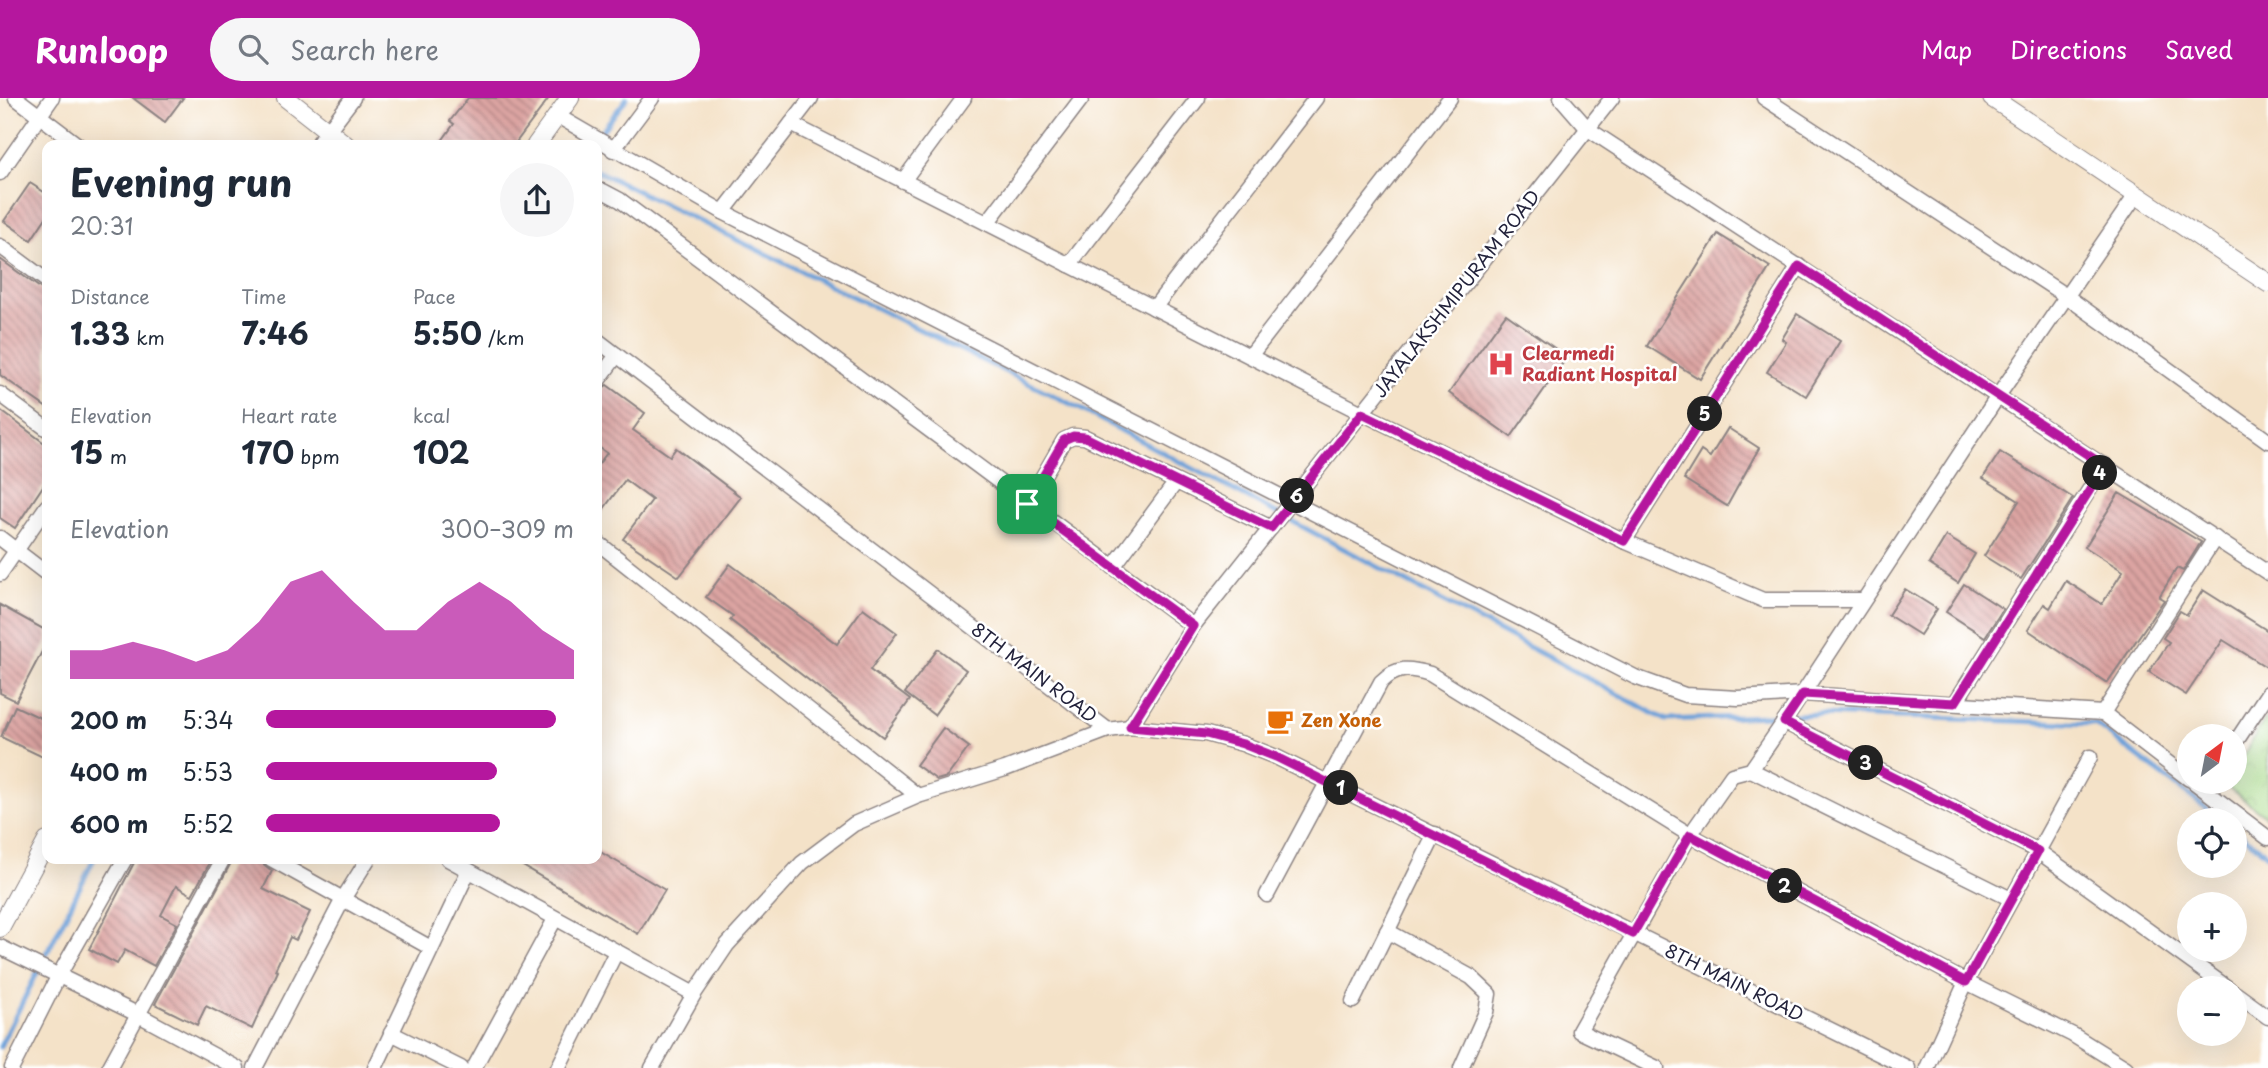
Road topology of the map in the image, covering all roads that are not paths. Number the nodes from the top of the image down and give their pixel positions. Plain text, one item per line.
1 (16, 98) edge
2 (52, 98) edge
3 (286, 98) edge
4 (353, 98) edge
5 (570, 98) edge
6 (652, 98) edge
7 (811, 98) edge
8 (964, 98) edge
9 (1082, 98) edge
10 (1198, 98) edge
11 (1316, 98) edge
12 (1450, 98) edge
13 (1561, 98) edge
14 (1612, 98) edge
15 (1765, 98) edge
16 (1993, 98) edge
17 (39, 115) junction
18 (556, 115) junction
19 (791, 124) junction
20 (1588, 129) junction
21 (322, 138) edge
22 (72, 140) edge
23 (539, 140) edge
24 (597, 140) edge
25 (602, 143) edge
26 (613, 150) junction
27 (0, 173) edge
28 (903, 181) junction
29 (602, 192) edge
30 (2136, 195) junction
31 (723, 212) junction
32 (987, 223) junction
33 (0, 246) edge
34 (1069, 265) junction
35 (1799, 266) junction
36 (42, 277) edge
37 (2268, 283) edge
38 (2067, 296) junction
39 (1154, 307) junction
40 (602, 344) edge
41 (617, 355) junction
42 (1250, 356) junction
43 (602, 375) edge
44 (0, 394) edge
45 (1998, 396) junction
46 (1362, 413) junction
47 (42, 425) edge
48 (2268, 441) edge
49 (2105, 466) junction
50 (1176, 482) junction
51 (1292, 502) junction
52 (1027, 504) junction
53 (42, 513) edge
54 (1271, 528) junction
55 (0, 538) edge
56 (2215, 538) junction
57 (1624, 541) junction
58 (602, 546) edge
59 (15, 550) junction
60 (1113, 567) junction
61 (42, 569) edge
62 (2268, 573) edge
63 (0, 574) edge
64 (1863, 600) junction
65 (1193, 626) junction
66 (2268, 693) edge
67 (1803, 694) junction
68 (1955, 703) junction
69 (2103, 713) junction
70 (1784, 722) junction
71 (2247, 725) edge
72 (1130, 727) junction
73 (1108, 730) junction
74 (2090, 757) dead end
75 (1751, 770) junction
76 (2177, 770) edge
77 (1328, 782) junction
78 (2213, 794) edge
79 (918, 796) junction
80 (1435, 834) junction
81 (1690, 835) junction
82 (2268, 838) edge
83 (42, 850) edge
84 (2038, 851) junction
85 (122, 864) edge
86 (220, 864) edge
87 (280, 864) edge
88 (365, 864) edge
89 (456, 864) edge
90 (468, 872) junction
91 (1267, 895) dead end
92 (343, 899) junction
93 (2011, 899) junction
94 (555, 919) junction
95 (0, 929) edge
96 (1387, 931) junction
97 (1633, 934) junction
98 (0, 947) edge
99 (431, 948) junction
100 (616, 952) junction
101 (2211, 976) edge
102 (58, 977) junction
103 (1966, 982) junction
104 (694, 994) junction
105 (1353, 1001) dead end
106 (2247, 1002) edge
107 (137, 1014) junction
108 (2268, 1017) edge
109 (391, 1033) junction
110 (12, 1068) edge
111 (109, 1068) edge
112 (237, 1068) edge
113 (255, 1068) edge
114 (375, 1068) edge
115 (461, 1068) edge
116 (474, 1068) edge
117 (558, 1068) edge
118 (652, 1068) edge
119 (1461, 1068) edge
120 (1657, 1068) edge
121 (1908, 1068) edge
122 (1927, 1068) edge
123 (2126, 1068) edge

1 - 17 street
2 - 17 street
3 - 21 street
4 - 21 street
5 - 18 street
6 - 26 street
7 - 19 street
8 - 28 street
9 - 32 street
10 - 34 street
11 - 39 street
12 - 42 street
13 - 20 street
14 - 20 street, JAYALAKSHMIPURAM ROAD
15 - 38 street
16 - 30 street
17 - 22 street
17 - 27 street
18 - 23 street
18 - 24 street
19 - 28 street
19 - 31 street
20 - 35 street
20 - 46 street, JAYALAKSHMIPURAM ROAD
25 - 26 street
26 - 31 street
28 - 32 street
29 - 52 street
30 - 37 street
30 - 38 street
31 - 51 street
32 - 34 street
33 - 36 street
34 - 39 street
35 - 45 street
35 - 57 street
38 - 45 street
38 - 48 street
39 - 42 street
40 - 41 street, 8TH MAIN ROAD
41 - 43 street
41 - 73 street, 8TH MAIN ROAD
42 - 46 street
44 - 47 street
45 - 49 street
45 - 64 street
46 - 51 street, JAYALAKSHMIPURAM ROAD
46 - 57 street
49 - 56 street
49 - 68 street
50 - 52 street
50 - 54 street
50 - 60 street
51 - 54 street, JAYALAKSHMIPURAM ROAD
51 - 67 street
52 - 60 street
53 - 59 street
54 - 65 street, JAYALAKSHMIPURAM ROAD
55 - 59 street
56 - 62 street
56 - 69 street
57 - 64 street
58 - 79 street
59 - 61 street
59 - 63 street
60 - 65 street
64 - 67 street
65 - 72 street, JAYALAKSHMIPURAM ROAD
66 - 71 street
67 - 68 street
67 - 70 street
68 - 69 street
69 - 76 street
70 - 75 street
70 - 84 street
72 - 73 street, 8TH MAIN ROAD
72 - 77 street, 8TH MAIN ROAD
73 - 79 street
74 - 84 street
75 - 81 street
75 - 93 street
77 - 80 street, 8TH MAIN ROAD
77 - 81 street
77 - 91 street
78 - 82 street
79 - 104 street
80 - 96 street
80 - 97 street, 8TH MAIN ROAD
81 - 97 street
81 - 103 street
83 - 95 street
84 - 93 street
84 - 101 street
85 - 102 street
86 - 107 street
87 - 92 street
88 - 92 street
89 - 90 street
90 - 94 street
90 - 99 street
92 - 99 street
92 - 113 street
93 - 103 street
94 - 100 street
94 - 116 street
96 - 105 street
96 - 119 street
97 - 120 street
97 - 121 street, 8TH MAIN ROAD
98 - 102 street
99 - 109 street
100 - 104 street
100 - 117 street
102 - 107 street
102 - 110 street
103 - 122 street
103 - 123 street
104 - 118 street
106 - 108 street
107 - 111 street
107 - 112 street
109 - 114 street
109 - 115 street

